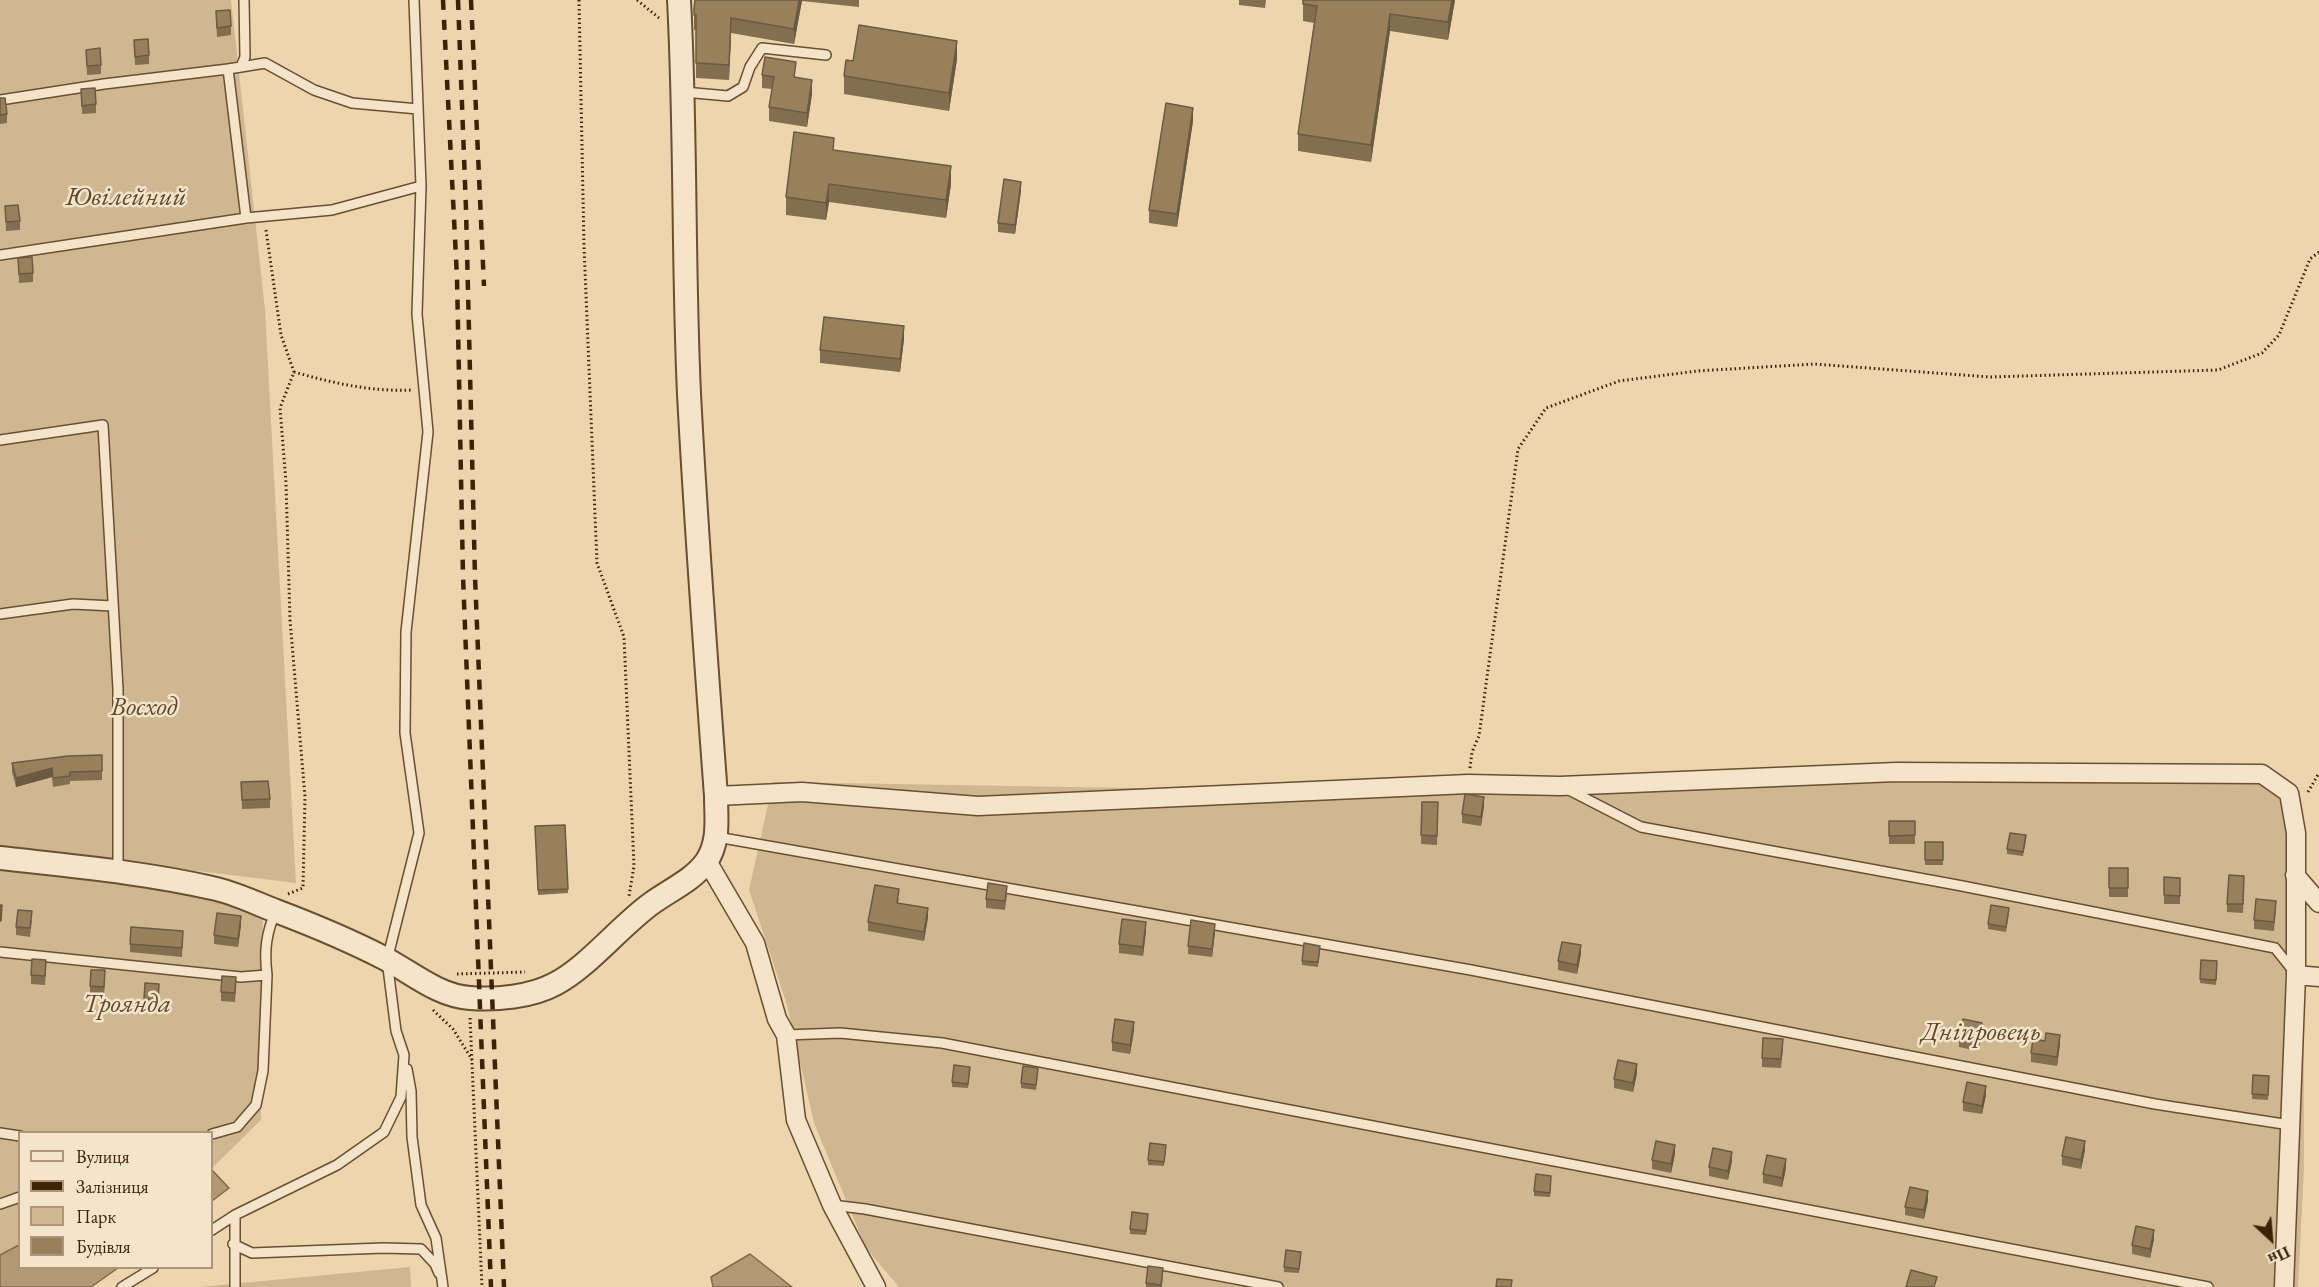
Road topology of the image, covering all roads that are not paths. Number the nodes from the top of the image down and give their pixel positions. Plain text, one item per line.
1 (244, 0) edge
2 (414, 0) edge
3 (679, 0) edge
4 (826, 55) dead end
5 (241, 67) junction
6 (228, 69) junction
7 (684, 92) junction
8 (0, 100) edge
9 (418, 109) junction
10 (421, 186) junction
11 (246, 218) junction
12 (0, 255) edge
13 (0, 440) edge
14 (113, 606) junction
15 (0, 614) edge
16 (1560, 786) junction
17 (716, 796) junction
18 (717, 837) junction
19 (0, 858) edge
20 (707, 861) junction
21 (118, 872) junction
22 (2295, 875) junction
23 (2319, 903) edge
24 (279, 904) junction
25 (0, 952) edge
26 (387, 960) junction
27 (267, 975) junction
28 (2296, 975) junction
29 (2319, 977) edge
30 (786, 1035) junction
31 (404, 1055) junction
32 (2290, 1125) junction
33 (0, 1133) edge
34 (213, 1134) edge
35 (18, 1136) edge
36 (18, 1198) edge
37 (0, 1204) edge
38 (832, 1205) junction
39 (235, 1215) junction
40 (213, 1229) edge
41 (234, 1244) junction
42 (151, 1269) edge
43 (443, 1285) edge
44 (122, 1287) edge
45 (235, 1287) edge
46 (876, 1287) edge
47 (1278, 1287) edge
48 (2208, 1287) edge
49 (2284, 1287) edge

1 - 5 lane
2 - 9 lane
3 - 7 street
4 - 7 lane
5 - 6 lane
5 - 9 lane
6 - 8 lane
6 - 11 lane
7 - 17 street
9 - 10 lane
10 - 11 lane
10 - 26 lane
11 - 12 lane
13 - 14 lane
14 - 15 lane
14 - 21 lane
16 - 17 street
16 - 22 street
16 - 28 lane
17 - 18 street
18 - 20 street
18 - 32 lane
19 - 21 street
20 - 26 street
20 - 30 street
21 - 24 street
22 - 23 street
22 - 28 street
24 - 26 street
24 - 27 lane
25 - 27 lane
26 - 31 lane
27 - 34 lane
28 - 29 street
28 - 32 street
30 - 38 street
30 - 48 lane
31 - 39 lane
31 - 43 lane
32 - 49 street
33 - 35 lane
36 - 37 lane
38 - 46 street
38 - 47 lane
39 - 40 lane
39 - 41 lane
41 - 43 lane
41 - 45 lane
42 - 44 lane

